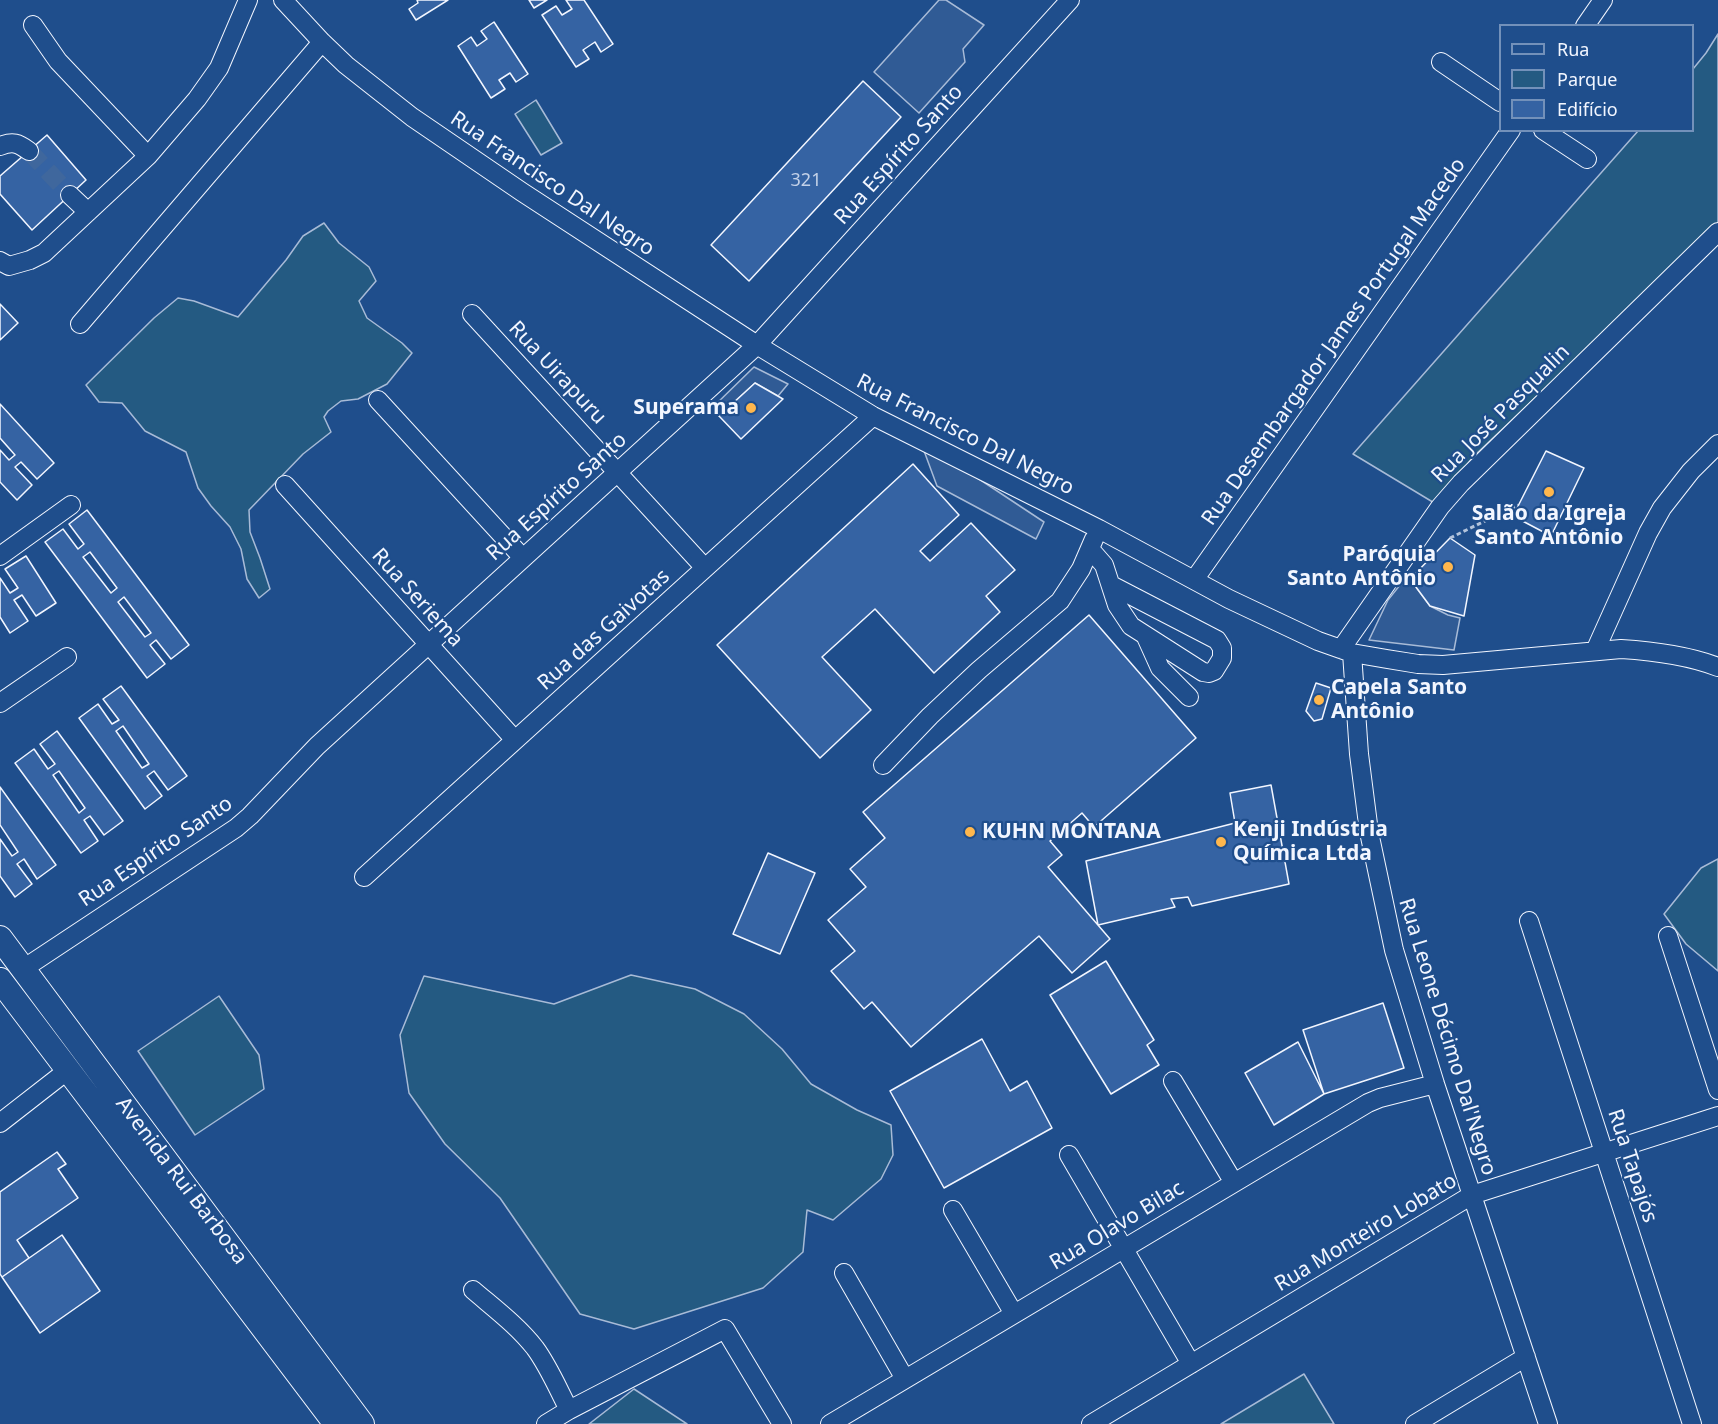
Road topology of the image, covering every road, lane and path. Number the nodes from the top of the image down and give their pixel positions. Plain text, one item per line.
1 (248, 0) edge
2 (283, 0) edge
3 (1069, 0) edge
4 (1603, 0) edge
5 (1586, 24) edge
6 (33, 25) dead end
7 (322, 42) junction
8 (1441, 62) dead end
9 (1499, 101) edge
10 (1510, 132) edge
11 (1546, 132) edge
12 (0, 146) edge
13 (29, 151) tunnel mouth
14 (148, 156) junction
15 (1587, 159) dead end
16 (70, 195) tunnel mouth
17 (88, 212) junction
18 (1718, 232) edge
19 (0, 261) edge
20 (472, 314) dead end
21 (80, 324) dead end
22 (757, 345) junction
23 (378, 400) dead end
24 (873, 416) junction
25 (1718, 444) edge
26 (618, 472) junction
27 (285, 485) dead end
28 (70, 505) dead end
29 (1518, 506) dead end
30 (1099, 529) junction
31 (1450, 538) dead end
32 (1090, 549) junction
33 (0, 556) edge
34 (523, 558) junction
35 (705, 568) junction
36 (1194, 580) junction
37 (1111, 585) junction
38 (1146, 637) junction
39 (428, 644) junction
40 (1346, 651) junction
41 (1595, 651) junction
42 (66, 657) dead end
43 (1718, 667) edge
44 (1189, 697) dead end
45 (0, 703) edge
46 (515, 740) junction
47 (884, 765) dead end
48 (364, 877) dead end
49 (1529, 921) dead end
50 (1668, 936) dead end
51 (0, 938) edge
52 (23, 969) junction
53 (0, 980) edge
54 (68, 1070) junction
55 (1173, 1082) dead end
56 (1435, 1084) junction
57 (1718, 1090) edge
58 (1718, 1116) edge
59 (0, 1123) edge
60 (1604, 1152) junction
61 (1069, 1155) dead end
62 (1234, 1183) junction
63 (1472, 1195) junction
64 (953, 1210) dead end
65 (1124, 1249) junction
66 (844, 1273) dead end
67 (473, 1290) dead end
68 (1014, 1314) junction
69 (1526, 1358) junction
70 (1191, 1364) junction
71 (905, 1379) junction
72 (569, 1410) junction
73 (336, 1424) edge
74 (362, 1424) edge
75 (546, 1424) edge
76 (782, 1424) edge
77 (830, 1424) edge
78 (1091, 1424) edge
79 (1415, 1424) edge
80 (1548, 1424) edge
81 (1692, 1424) edge

1 - 14 street
2 - 7 street, Rua Francisco Dal Negro
3 - 22 street, Rua Espírito Santo
4 - 5 street
6 - 14 street
7 - 21 street
7 - 22 street, Rua Francisco Dal Negro
8 - 9 street
10 - 36 street, Rua Desembargador James Portugal Macedo
11 - 15 street
12 - 13 street
14 - 17 street
16 - 17 street
17 - 19 street
18 - 40 street, Rua José Pasqualin
20 - 26 street, Rua Uirapuru
22 - 24 street, Rua Francisco Dal Negro
22 - 26 street, Rua Espírito Santo
23 - 34 street
24 - 30 street, Rua Francisco Dal Negro
24 - 35 street, Rua das Gaivotas
25 - 41 street
26 - 34 street, Rua Espírito Santo
26 - 35 street, Rua Uirapuru
27 - 39 street, Rua Seriema
28 - 33 street
29 - 31 path
30 - 32 street
30 - 36 street, Rua Francisco Dal Negro
32 - 37 street
32 - 47 street
34 - 39 street, Rua Espírito Santo
35 - 46 street, Rua das Gaivotas
36 - 40 street, Rua Francisco Dal Negro
37 - 38 street
37 - 38 street
38 - 44 street
39 - 46 street, Rua Seriema
39 - 52 street, Rua Espírito Santo
40 - 41 street, Rua Francisco Dal Negro
40 - 56 street, Rua Leone Décimo Dal'Negro
41 - 43 street, Rua Francisco Dal Negro
42 - 45 street
46 - 48 street, Rua das Gaivotas
49 - 60 street, Rua Tapajós
50 - 57 street
51 - 52 main road, Avenida Rui Barbosa
52 - 74 main road, Avenida Rui Barbosa
53 - 54 main road, Avenida Rui Barbosa
54 - 59 street
54 - 73 main road, Avenida Rui Barbosa
55 - 62 street
56 - 62 street, Rua Olavo Bilac
56 - 63 street, Rua Leone Décimo Dal'Negro
58 - 60 street, Rua Monteiro Lobato
60 - 63 street, Rua Monteiro Lobato
60 - 81 street, Rua Tapajós
61 - 65 street
62 - 65 street, Rua Olavo Bilac
63 - 69 street, Rua Leone Décimo Dal'Negro
63 - 70 street, Rua Monteiro Lobato
64 - 68 street
65 - 68 street, Rua Olavo Bilac
65 - 70 street
66 - 71 street
67 - 72 street
68 - 71 street, Rua Olavo Bilac
69 - 79 street
69 - 80 street, Rua Leone Décimo Dal'Negro
70 - 78 street, Rua Monteiro Lobato
71 - 77 street, Rua Olavo Bilac
72 - 75 street
72 - 76 street

